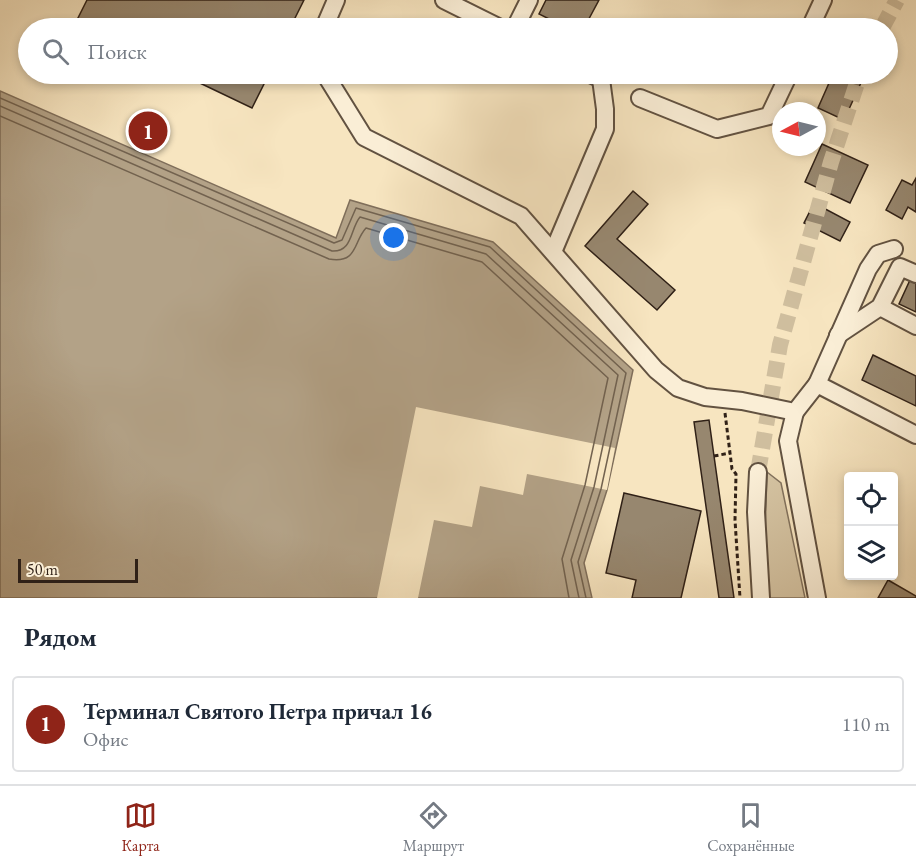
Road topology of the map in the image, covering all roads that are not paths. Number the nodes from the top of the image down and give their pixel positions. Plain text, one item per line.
1 (336, 0) edge
2 (444, 0) edge
3 (529, 0) edge
4 (823, 0) edge
5 (328, 18) edge
6 (480, 18) edge
7 (520, 18) edge
8 (815, 18) edge
9 (331, 84) edge
10 (602, 84) edge
11 (784, 84) edge
12 (640, 98) dead end
13 (894, 249) dead end
14 (553, 252) junction
15 (916, 274) edge
16 (880, 307) junction
17 (916, 326) edge
18 (838, 336) junction
19 (817, 384) junction
20 (795, 412) junction
21 (916, 435) edge
22 (758, 472) tunnel mouth
23 (761, 598) edge
24 (817, 598) edge

1 - 5 street
2 - 6 street
3 - 7 street
4 - 8 street
9 - 14 street
10 - 14 street
11 - 12 street
13 - 18 street
14 - 20 street
15 - 16 street
16 - 17 street
16 - 18 street
18 - 19 street
19 - 20 street
19 - 21 street
20 - 24 street
22 - 23 street

